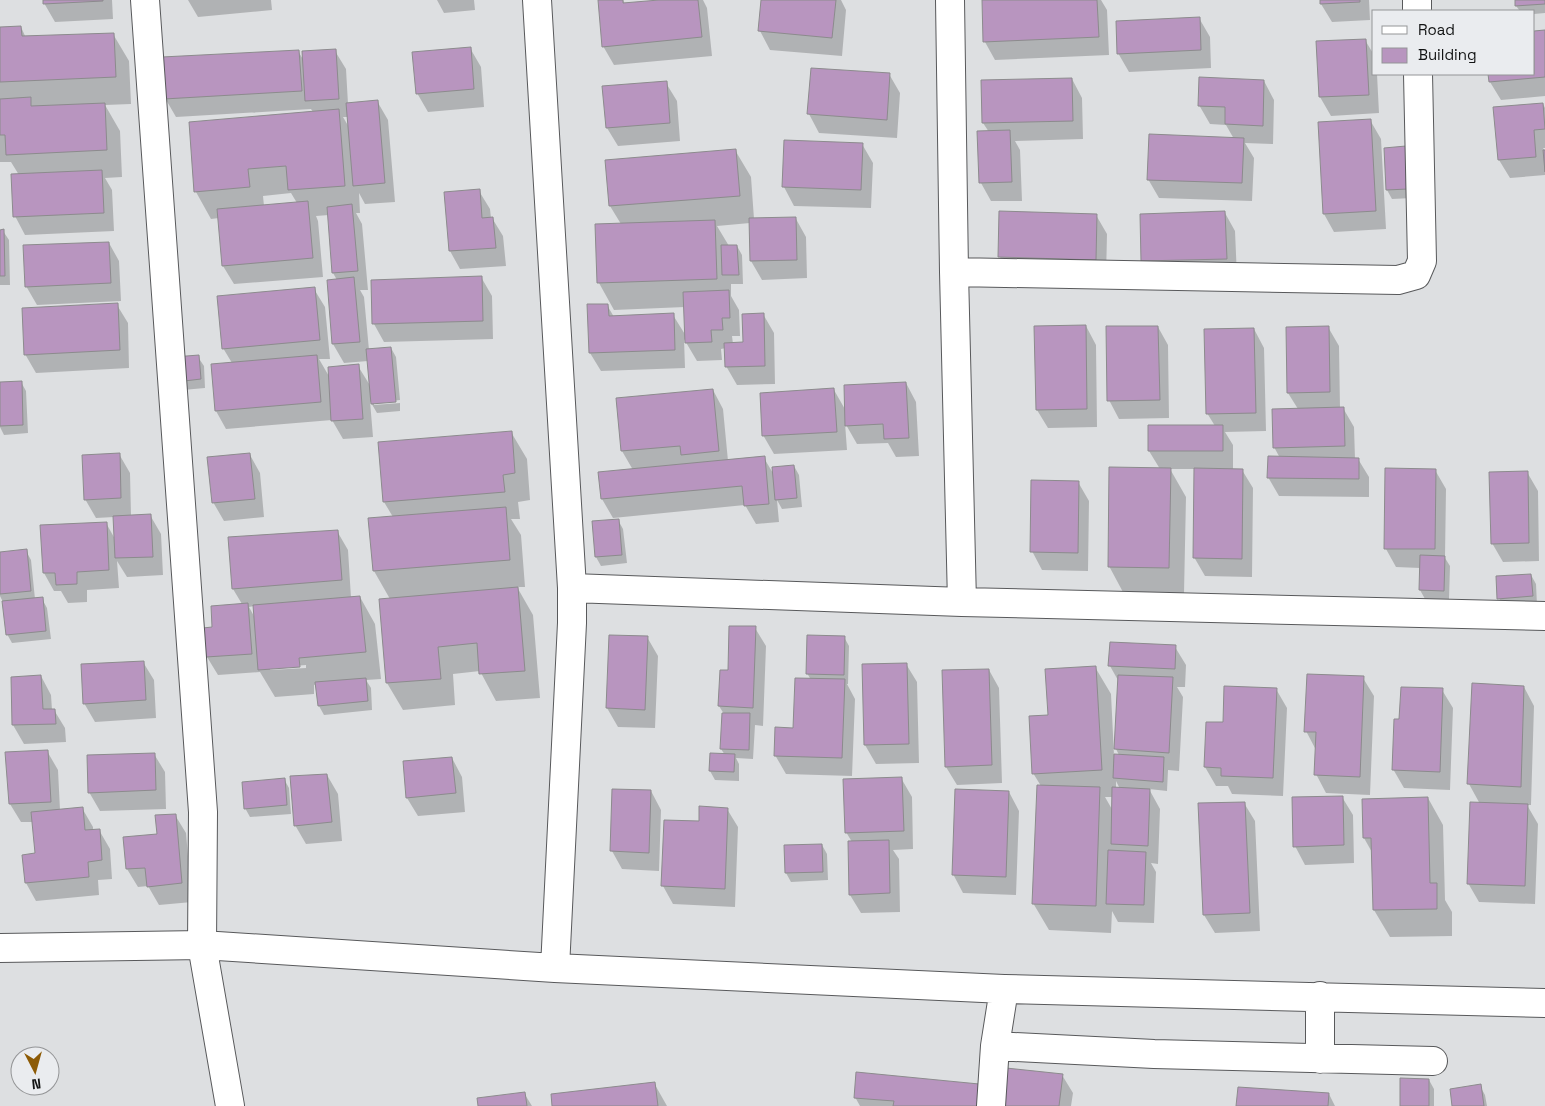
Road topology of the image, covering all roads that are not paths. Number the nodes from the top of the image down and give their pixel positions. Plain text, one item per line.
1 (145, 0) edge
2 (537, 0) edge
3 (950, 0) edge
4 (1418, 75) edge
5 (954, 272) junction
6 (572, 588) junction
7 (962, 602) junction
8 (1545, 616) edge
9 (202, 945) junction
10 (0, 948) edge
11 (555, 968) junction
12 (1004, 989) junction
13 (1320, 996) junction
14 (1545, 1003) edge
15 (995, 1046) junction
16 (1320, 1059) junction
17 (1433, 1061) dead end
18 (230, 1106) edge
19 (990, 1106) edge

1 - 9 street
2 - 6 street
3 - 5 street
4 - 5 street
5 - 7 street
6 - 7 street
6 - 11 street
7 - 8 street
9 - 10 street
9 - 11 street
9 - 18 street
11 - 12 street
12 - 13 street
12 - 15 street
13 - 14 street
13 - 16 street
15 - 16 street
15 - 19 street
16 - 17 street

